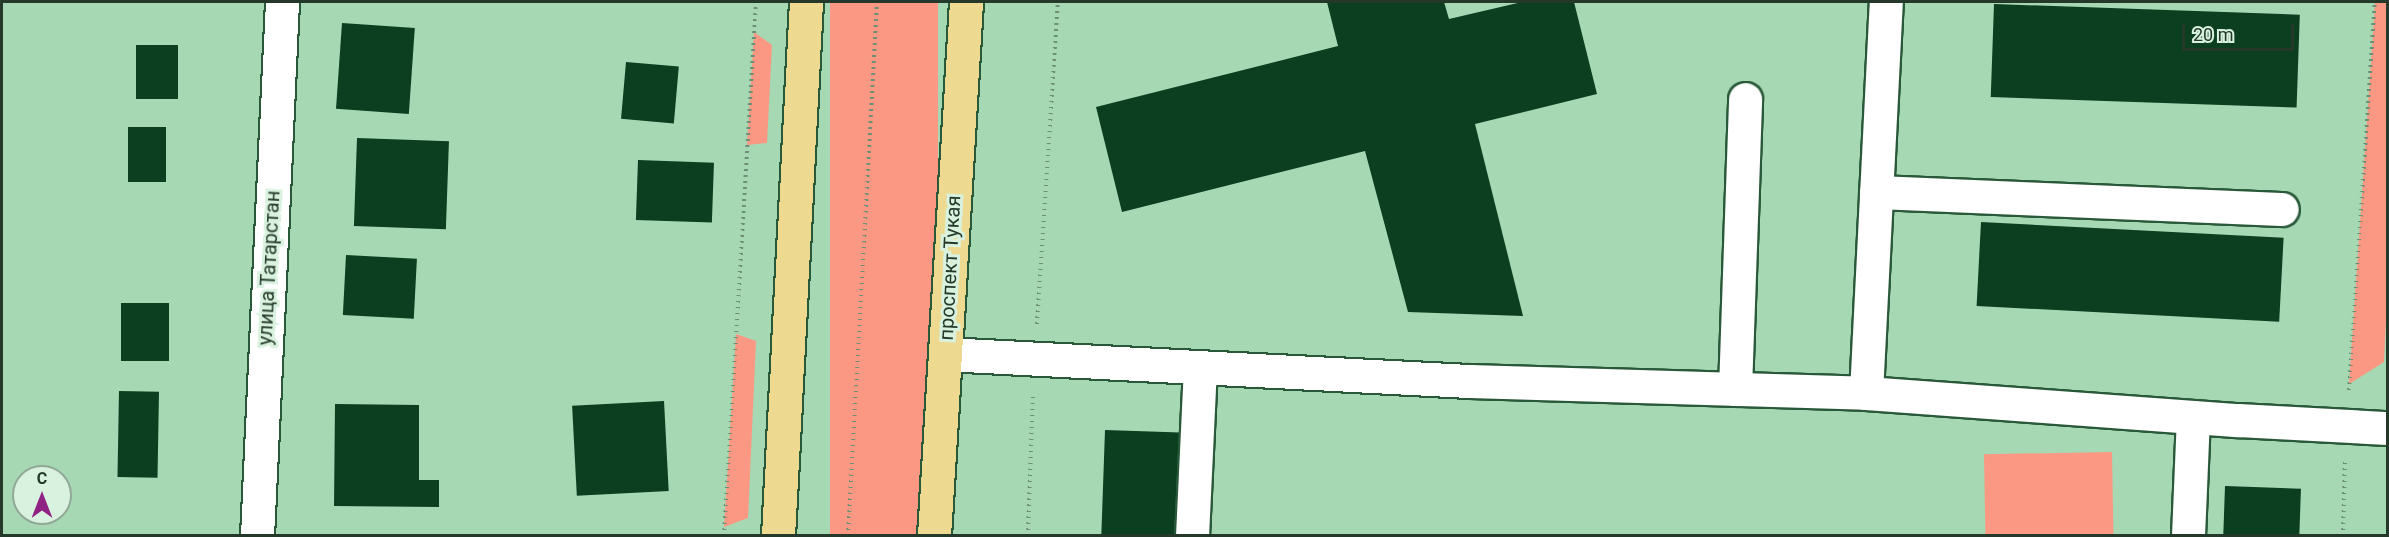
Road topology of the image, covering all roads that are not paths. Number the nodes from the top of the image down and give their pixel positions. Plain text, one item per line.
1 (282, 2) edge
2 (806, 2) edge
3 (966, 2) edge
4 (1886, 2) edge
5 (1745, 99) dead end
6 (1876, 192) junction
7 (2283, 209) dead end
8 (945, 354) junction
9 (1200, 367) junction
10 (1735, 389) junction
11 (1866, 393) junction
12 (2193, 417) junction
13 (2388, 428) edge
14 (257, 536) edge
15 (778, 536) edge
16 (934, 536) edge
17 (1192, 536) edge
18 (2188, 536) edge

1 - 14 street, улица Татарстан
2 - 15 main road
3 - 8 main road, проспект Тукая
4 - 6 street
5 - 10 street
6 - 7 street
6 - 11 street
8 - 9 street
8 - 16 main road, проспект Тукая
9 - 10 street
9 - 17 street
10 - 11 street
11 - 12 street
12 - 13 street
12 - 18 street

